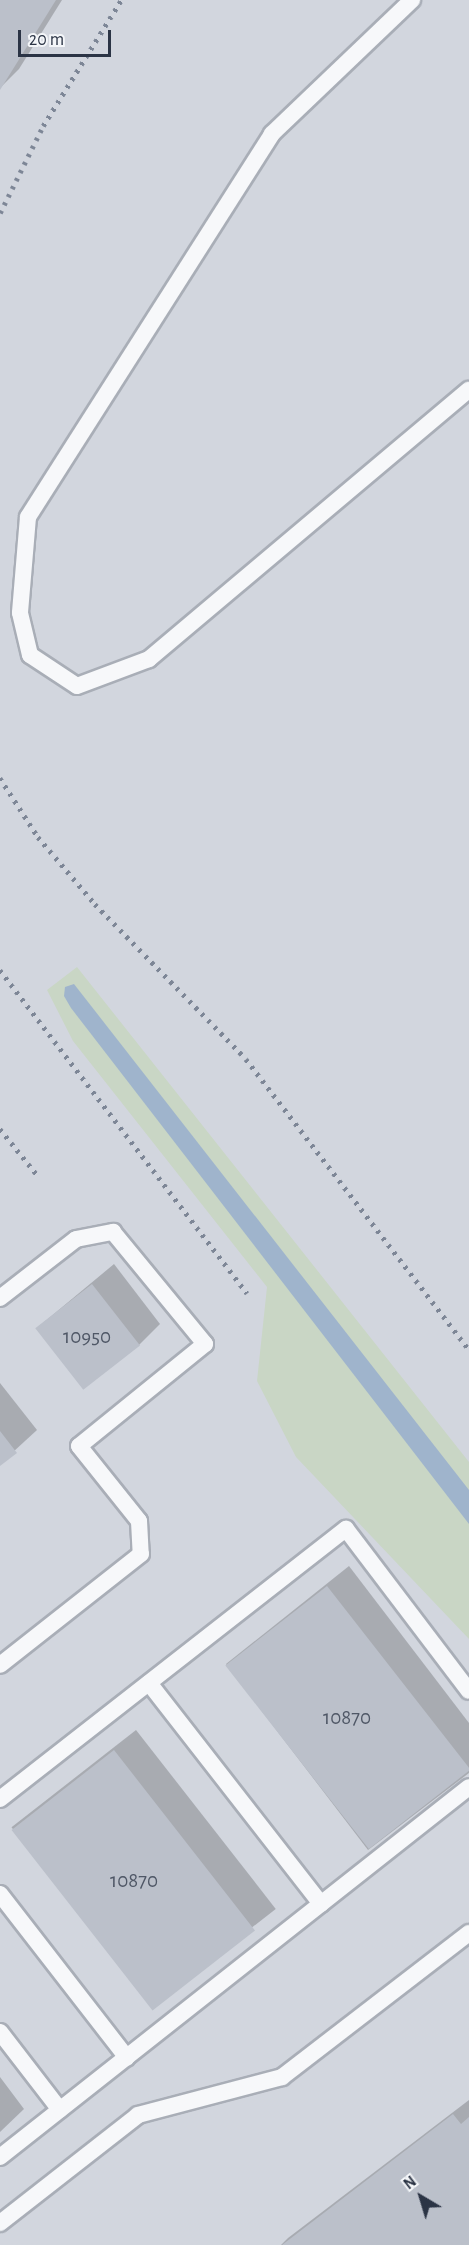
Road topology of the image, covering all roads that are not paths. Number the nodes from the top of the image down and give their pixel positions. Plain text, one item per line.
1 (412, 0) edge
2 (469, 390) edge
3 (0, 1298) edge
4 (0, 1665) edge
5 (149, 1683) junction
6 (469, 1691) edge
7 (469, 1787) edge
8 (0, 1799) edge
9 (0, 1894) edge
10 (321, 1904) junction
11 (469, 1933) edge
12 (0, 2032) edge
13 (127, 2058) junction
14 (60, 2110) junction
15 (0, 2157) edge
16 (0, 2223) edge

1 - 2 lane
3 - 4 lane
5 - 6 lane
5 - 8 lane
5 - 10 lane
7 - 10 lane
9 - 13 lane
10 - 13 lane
11 - 16 lane
12 - 14 lane
13 - 14 lane
14 - 15 lane

